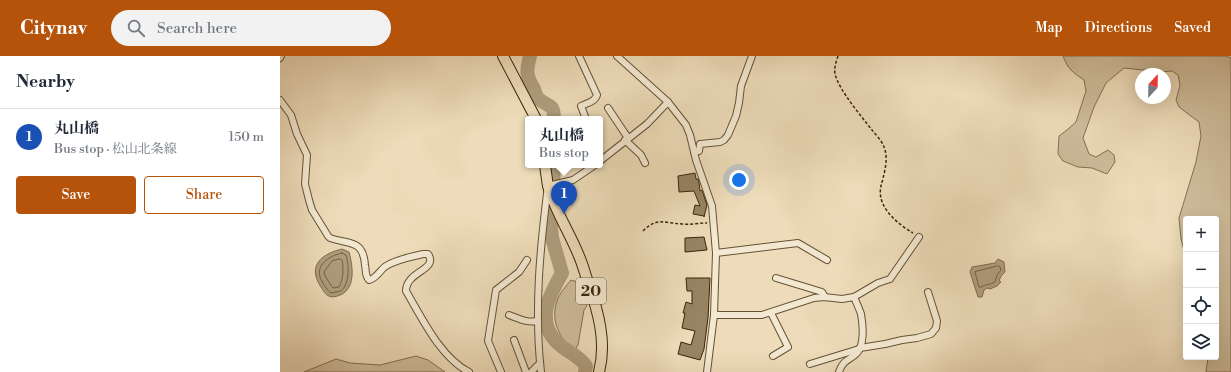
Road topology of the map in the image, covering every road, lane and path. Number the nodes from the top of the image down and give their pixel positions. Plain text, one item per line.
1 (503, 56) edge
2 (579, 56) edge
3 (617, 56) edge
4 (752, 56) edge
5 (838, 56) edge
6 (280, 100) edge
7 (668, 102) junction
8 (608, 108) dead end
9 (534, 116) edge
10 (585, 116) edge
11 (627, 139) junction
12 (694, 152) junction
13 (603, 159) edge
14 (645, 163) dead end
15 (546, 168) edge
16 (590, 168) edge
17 (548, 186) junction
18 (713, 223) junction
19 (643, 231) dead end
20 (919, 237) joint
21 (716, 253) junction
22 (526, 260) dead end
23 (827, 260) dead end
24 (776, 278) dead end
25 (928, 292) dead end
26 (854, 296) junction
27 (825, 297) junction
28 (771, 313) junction
29 (509, 315) dead end
30 (714, 315) junction
31 (538, 321) junction
32 (514, 340) dead end
33 (860, 348) junction
34 (773, 356) dead end
35 (540, 363) junction
36 (810, 364) dead end
37 (469, 372) edge
38 (501, 372) edge
39 (526, 372) edge
40 (531, 372) edge
41 (541, 372) edge
42 (599, 372) edge
43 (707, 372) edge
44 (839, 372) edge

1 - 9 main road
2 - 10 street
3 - 7 street
4 - 12 street
5 - 20 path
6 - 37 street
7 - 11 street
7 - 12 street
8 - 11 street
11 - 13 street
11 - 14 street
12 - 18 street
15 - 17 main road, 20
16 - 17 street
17 - 31 street
17 - 42 main road, 20
18 - 19 path
18 - 21 street
20 - 26 street
21 - 23 street
21 - 30 street
22 - 38 street
24 - 27 street
25 - 33 street
26 - 27 street
26 - 33 street
27 - 28 street
28 - 30 street
28 - 34 street
29 - 31 street
30 - 43 street
31 - 35 street
32 - 39 street
33 - 36 street
33 - 44 street
35 - 40 street
35 - 41 street

